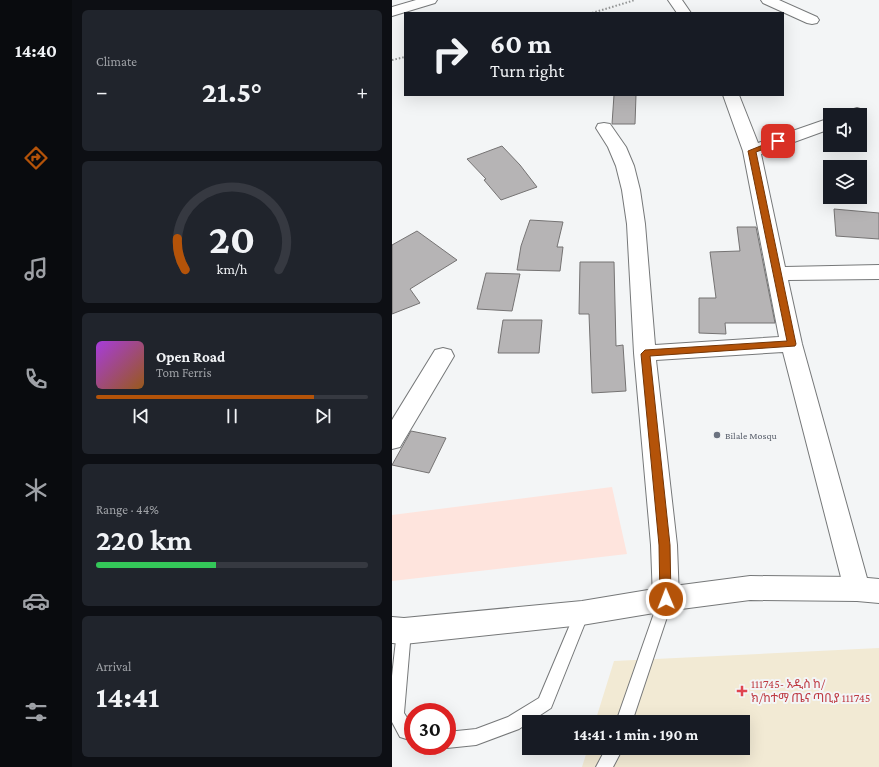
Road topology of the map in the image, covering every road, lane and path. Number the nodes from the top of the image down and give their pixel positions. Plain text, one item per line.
1 (430, 0) edge
2 (635, 0) edge
3 (675, 0) edge
4 (768, 0) edge
5 (392, 12) edge
6 (595, 12) edge
7 (683, 12) edge
8 (812, 20) dead end
9 (404, 57) edge
10 (392, 60) edge
11 (731, 96) edge
12 (823, 126) edge
13 (604, 128) dead end
14 (752, 151) junction
15 (879, 272) edge
16 (778, 274) junction
17 (792, 344) junction
18 (645, 354) junction
19 (443, 356) dead end
20 (392, 440) edge
21 (868, 590) edge
22 (666, 599) junction
23 (582, 614) junction
24 (398, 630) edge
25 (626, 715) edge
26 (404, 728) edge
27 (456, 739) edge
28 (611, 755) edge
29 (604, 767) edge

1 - 5 street
2 - 6 path
3 - 7 street
4 - 8 street
9 - 10 path
11 - 14 street
12 - 14 street
13 - 18 street
14 - 16 street
15 - 16 street
16 - 17 street
17 - 18 street
17 - 21 street
18 - 22 street
19 - 20 street
21 - 22 street
22 - 23 street
22 - 25 lane
23 - 24 street
23 - 27 lane
24 - 26 lane
28 - 29 lane

